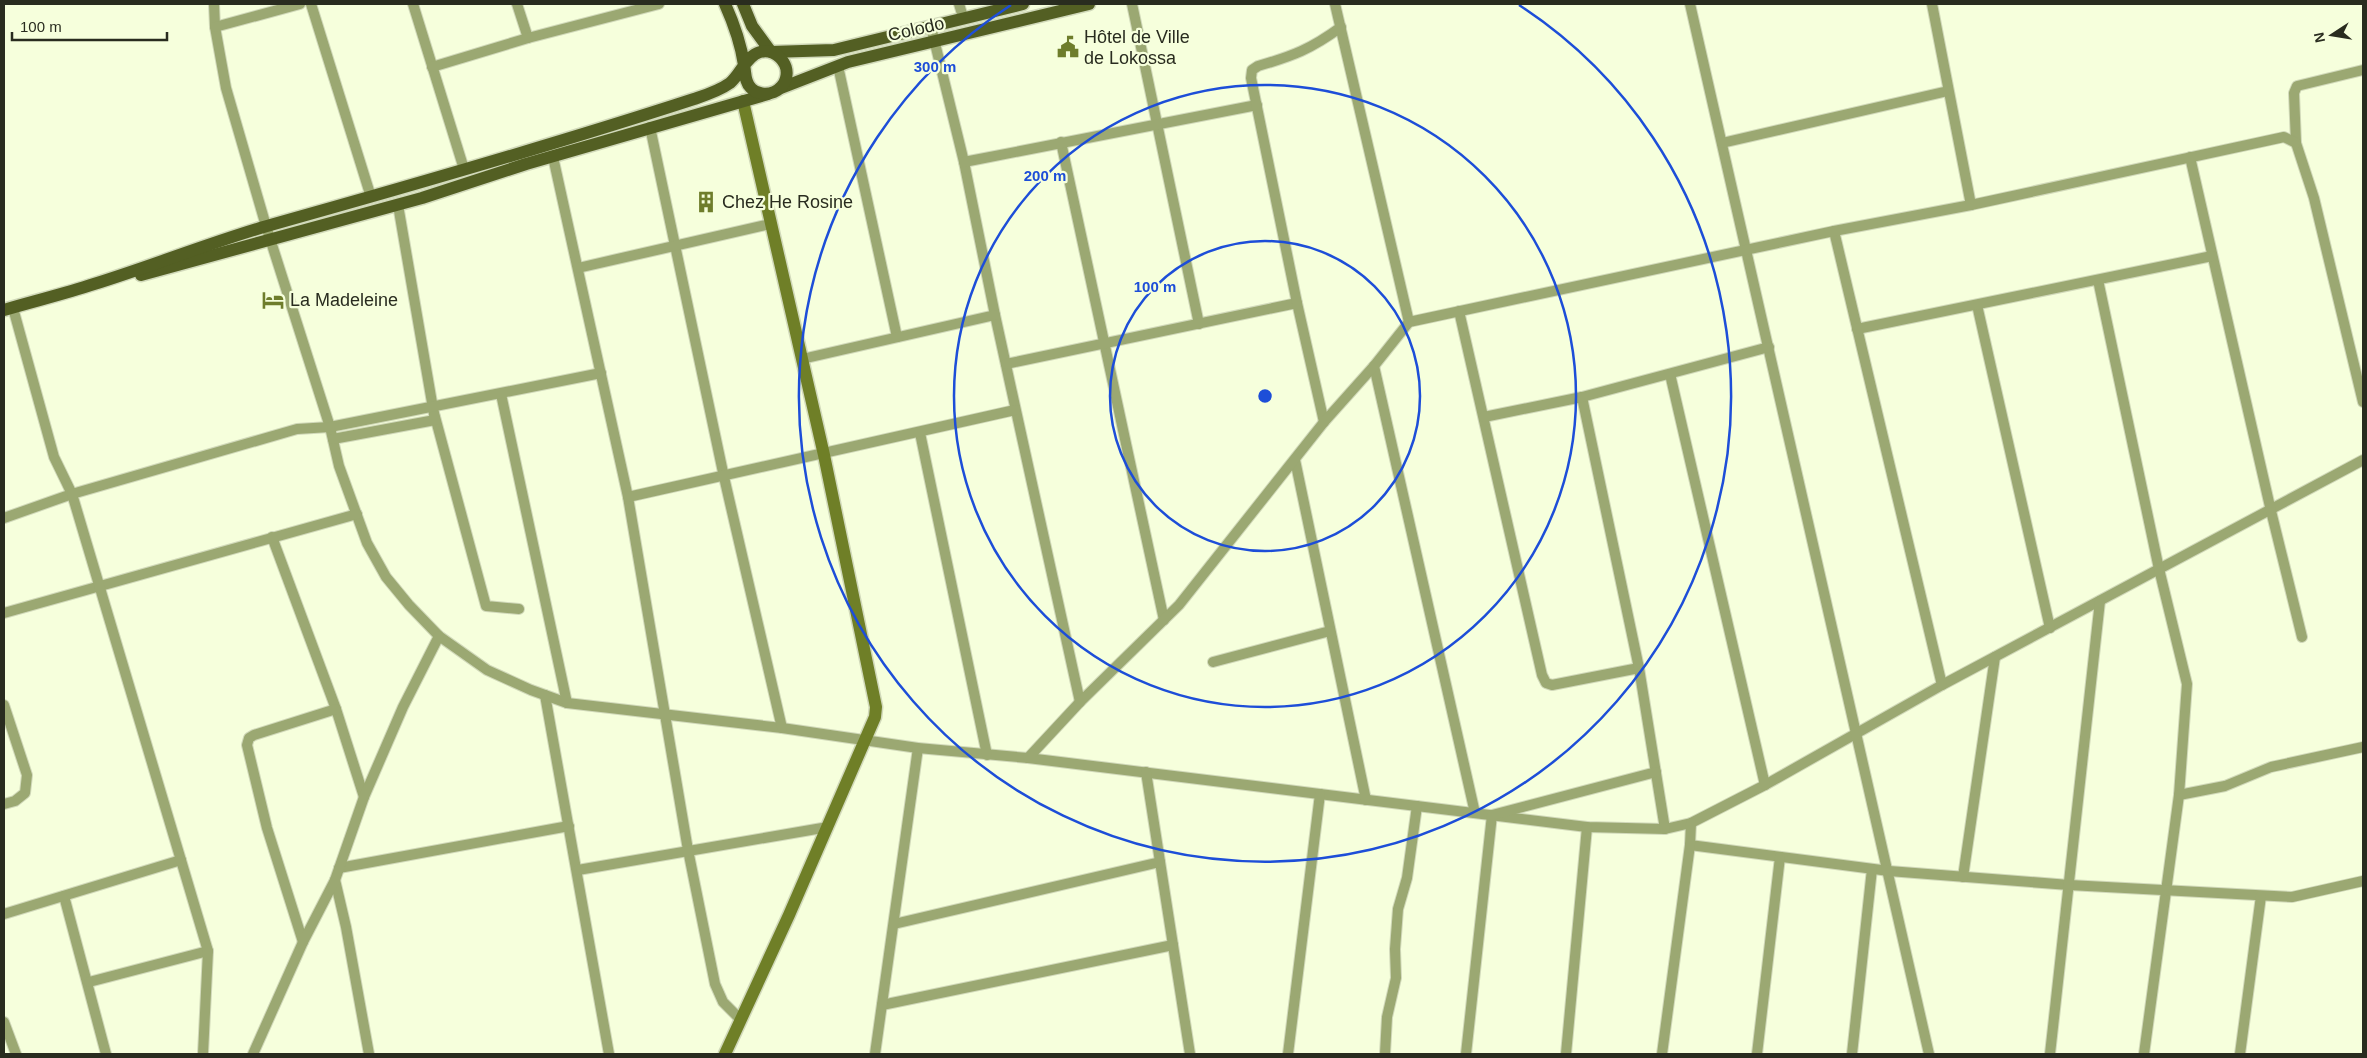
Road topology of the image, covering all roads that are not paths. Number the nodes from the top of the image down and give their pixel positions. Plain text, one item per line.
1 (214, 4) edge
2 (300, 4) edge
3 (311, 4) edge
4 (414, 4) edge
5 (517, 4) edge
6 (659, 4) edge
7 (725, 4) edge
8 (743, 4) edge
9 (959, 4) edge
10 (1023, 4) edge
11 (1090, 4) edge
12 (1132, 4) edge
13 (1335, 4) edge
14 (1690, 4) edge
15 (1932, 4) edge
16 (963, 18) junction
17 (215, 27) junction
18 (931, 27) junction
19 (1341, 27) junction
20 (528, 38) junction
21 (935, 42) junction
22 (771, 52) junction
23 (838, 66) junction
24 (432, 67) junction
25 (745, 67) junction
26 (2363, 70) edge
27 (776, 90) junction
28 (1948, 91) junction
29 (743, 101) junction
30 (1257, 105) junction
31 (1157, 125) junction
32 (650, 127) junction
33 (1061, 142) junction
34 (1722, 143) junction
35 (2296, 143) junction
36 (553, 157) junction
37 (2190, 157) junction
38 (964, 162) junction
39 (464, 169) junction
40 (371, 197) junction
41 (398, 205) junction
42 (1971, 205) junction
43 (770, 224) junction
44 (1834, 231) junction
45 (268, 232) junction
46 (674, 247) junction
47 (1747, 250) junction
48 (2212, 256) junction
49 (578, 268) junction
50 (2098, 280) junction
51 (1297, 302) junction
52 (1977, 304) junction
53 (8, 309) edge
54 (1459, 312) junction
55 (995, 315) junction
56 (1409, 322) junction
57 (1199, 324) junction
58 (1858, 329) junction
59 (897, 337) junction
60 (1104, 343) junction
61 (1769, 347) junction
62 (802, 359) junction
63 (1006, 364) junction
64 (1374, 366) junction
65 (601, 373) junction
66 (1670, 374) junction
67 (500, 394) junction
68 (1582, 397) junction
69 (2363, 402) edge
70 (432, 407) junction
71 (1016, 410) junction
72 (1484, 417) junction
73 (1324, 422) junction
74 (330, 427) junction
75 (920, 433) junction
76 (333, 439) junction
77 (824, 454) junction
78 (1295, 460) junction
79 (2363, 460) edge
80 (724, 477) junction
81 (72, 494) junction
82 (628, 497) junction
83 (2271, 511) junction
84 (357, 514) junction
85 (4, 518) edge
86 (272, 537) junction
87 (2159, 569) junction
88 (98, 585) junction
89 (2100, 601) junction
90 (519, 609) dead end
91 (4, 613) edge
92 (1164, 620) junction
93 (2050, 628) junction
94 (1330, 631) junction
95 (439, 636) junction
96 (2302, 637) dead end
97 (1995, 657) junction
98 (1213, 662) dead end
99 (1639, 668) junction
100 (1942, 685) junction
101 (545, 695) junction
102 (1080, 702) junction
103 (567, 703) junction
104 (4, 706) edge
105 (336, 709) junction
106 (666, 714) junction
107 (782, 728) junction
108 (1856, 734) junction
109 (866, 740) junction
110 (2363, 747) edge
111 (918, 748) junction
112 (987, 755) junction
113 (1028, 758) junction
114 (1146, 772) junction
115 (1656, 772) junction
116 (1765, 785) junction
117 (1320, 794) junction
118 (2179, 795) junction
119 (364, 797) junction
120 (1366, 800) junction
121 (4, 804) edge
122 (1417, 806) junction
123 (1475, 813) junction
124 (1492, 815) junction
125 (1691, 822) junction
126 (569, 826) junction
127 (828, 827) junction
128 (1587, 827) junction
129 (1665, 829) junction
130 (1690, 845) junction
131 (688, 850) junction
132 (1780, 857) junction
133 (180, 860) junction
134 (1160, 862) junction
135 (339, 868) junction
136 (1872, 869) junction
137 (578, 870) junction
138 (1888, 871) junction
139 (1963, 877) junction
140 (334, 880) junction
141 (2363, 881) edge
142 (2069, 885) junction
143 (2165, 890) junction
144 (64, 896) junction
145 (2261, 896) junction
146 (4, 914) edge
147 (894, 924) junction
148 (303, 942) junction
149 (1173, 944) junction
150 (208, 951) junction
151 (89, 982) junction
152 (882, 1005) junction
153 (740, 1019) junction
154 (4, 1022) edge
155 (16, 1054) edge
156 (106, 1054) edge
157 (203, 1054) edge
158 (253, 1054) edge
159 (368, 1054) edge
160 (609, 1054) edge
161 (725, 1054) edge
162 (875, 1054) edge
163 (1190, 1054) edge
164 (1288, 1054) edge
165 (1385, 1054) edge
166 (1466, 1054) edge
167 (1566, 1054) edge
168 (1662, 1054) edge
169 (1757, 1054) edge
170 (1852, 1054) edge
171 (1929, 1054) edge
172 (2050, 1054) edge
173 (2144, 1054) edge
174 (2240, 1054) edge

1 - 17 street
2 - 17 street
3 - 40 street
4 - 24 street
5 - 20 street
6 - 20 street
7 - 25 main road
8 - 22 main road
9 - 16 street
10 - 16 main road, Colodo
11 - 21 main road, Colodo
12 - 31 street
13 - 19 street
14 - 34 street
15 - 28 street
16 - 18 main road, Colodo
17 - 45 street
18 - 21 street
18 - 22 main road, Colodo
19 - 30 street
19 - 56 street
20 - 24 street
21 - 23 main road, Colodo
21 - 38 street
22 - 25 main road
22 - 27 main road
23 - 27 main road, Colodo
23 - 59 street
24 - 39 street
25 - 27 main road
25 - 39 main road
26 - 35 street
27 - 29 main road, Colodo
28 - 34 street
28 - 42 street
29 - 32 main road, Colodo
29 - 43 main road
30 - 31 street
30 - 51 street
31 - 33 street
31 - 57 street
32 - 36 main road, Colodo
32 - 46 street
33 - 38 street
33 - 60 street
34 - 47 street
35 - 37 street
35 - 69 street
36 - 41 main road, Colodo
36 - 49 street
37 - 42 street
37 - 48 street
38 - 55 street
39 - 40 main road
40 - 45 main road
41 - 45 main road, Colodo
41 - 70 street
42 - 44 street
43 - 46 street
43 - 62 main road
44 - 47 street
44 - 58 street
45 - 53 main road
45 - 74 street
46 - 49 street
46 - 80 street
47 - 54 street
47 - 61 street
48 - 50 street
48 - 83 street
49 - 65 street
50 - 52 street
50 - 87 street
51 - 57 street
51 - 73 street
52 - 58 street
52 - 93 street
53 - 81 street
54 - 56 street
54 - 72 street
55 - 59 street
55 - 63 street
56 - 64 street
57 - 60 street
58 - 100 street
59 - 62 street
60 - 63 street
60 - 92 street
61 - 66 street
61 - 108 street
62 - 77 main road
63 - 71 street
64 - 73 street
64 - 123 street
65 - 67 street
65 - 82 street
66 - 68 street
66 - 116 street
67 - 70 street
67 - 103 street
68 - 72 street
68 - 99 street
70 - 74 street
70 - 76 street
70 - 90 street
71 - 75 street
71 - 102 street
72 - 99 street
73 - 78 street
74 - 76 street
74 - 81 street
75 - 77 street
75 - 112 street
76 - 84 street
77 - 80 street
77 - 109 main road
78 - 92 street
78 - 94 street
79 - 83 street
80 - 82 street
80 - 107 street
81 - 85 street
81 - 88 street
82 - 106 street
83 - 87 street
83 - 96 street
84 - 86 street
84 - 95 street
86 - 88 street
86 - 105 street
87 - 89 street
87 - 118 street
88 - 91 street
88 - 133 street
89 - 93 street
89 - 142 street
92 - 102 street
93 - 97 street
94 - 98 street
94 - 120 street
95 - 101 street
95 - 119 street
97 - 100 street
97 - 139 street
99 - 115 street
100 - 108 street
101 - 103 street
101 - 126 street
102 - 113 street
103 - 106 street
104 - 121 street
105 - 119 street
105 - 148 street
106 - 107 street
106 - 131 street
107 - 109 street
108 - 116 street
108 - 138 street
109 - 111 street
109 - 127 main road
110 - 118 street
111 - 112 street
111 - 147 street
112 - 113 street
113 - 114 street
114 - 117 street
114 - 134 street
115 - 124 street
115 - 129 street
116 - 125 street
117 - 120 street
117 - 164 street
118 - 143 street
119 - 135 street
120 - 122 street
122 - 123 street
122 - 165 street
123 - 124 street
124 - 128 street
124 - 166 street
125 - 129 street
125 - 130 street
126 - 135 street
126 - 137 street
127 - 131 street
127 - 153 main road
128 - 129 street
128 - 167 street
130 - 132 street
130 - 168 street
131 - 137 street
131 - 153 street
132 - 136 street
132 - 169 street
133 - 144 street
133 - 150 street
134 - 147 street
134 - 149 street
135 - 140 street
136 - 138 street
136 - 170 street
137 - 160 street
138 - 139 street
138 - 171 street
139 - 142 street
140 - 148 street
140 - 159 street
141 - 145 street
142 - 143 street
142 - 172 street
143 - 145 street
143 - 173 street
144 - 146 street
144 - 151 street
145 - 174 street
147 - 152 street
148 - 158 street
149 - 152 street
149 - 163 street
150 - 151 street
150 - 157 street
151 - 156 street
152 - 162 street
153 - 161 main road
154 - 155 street

